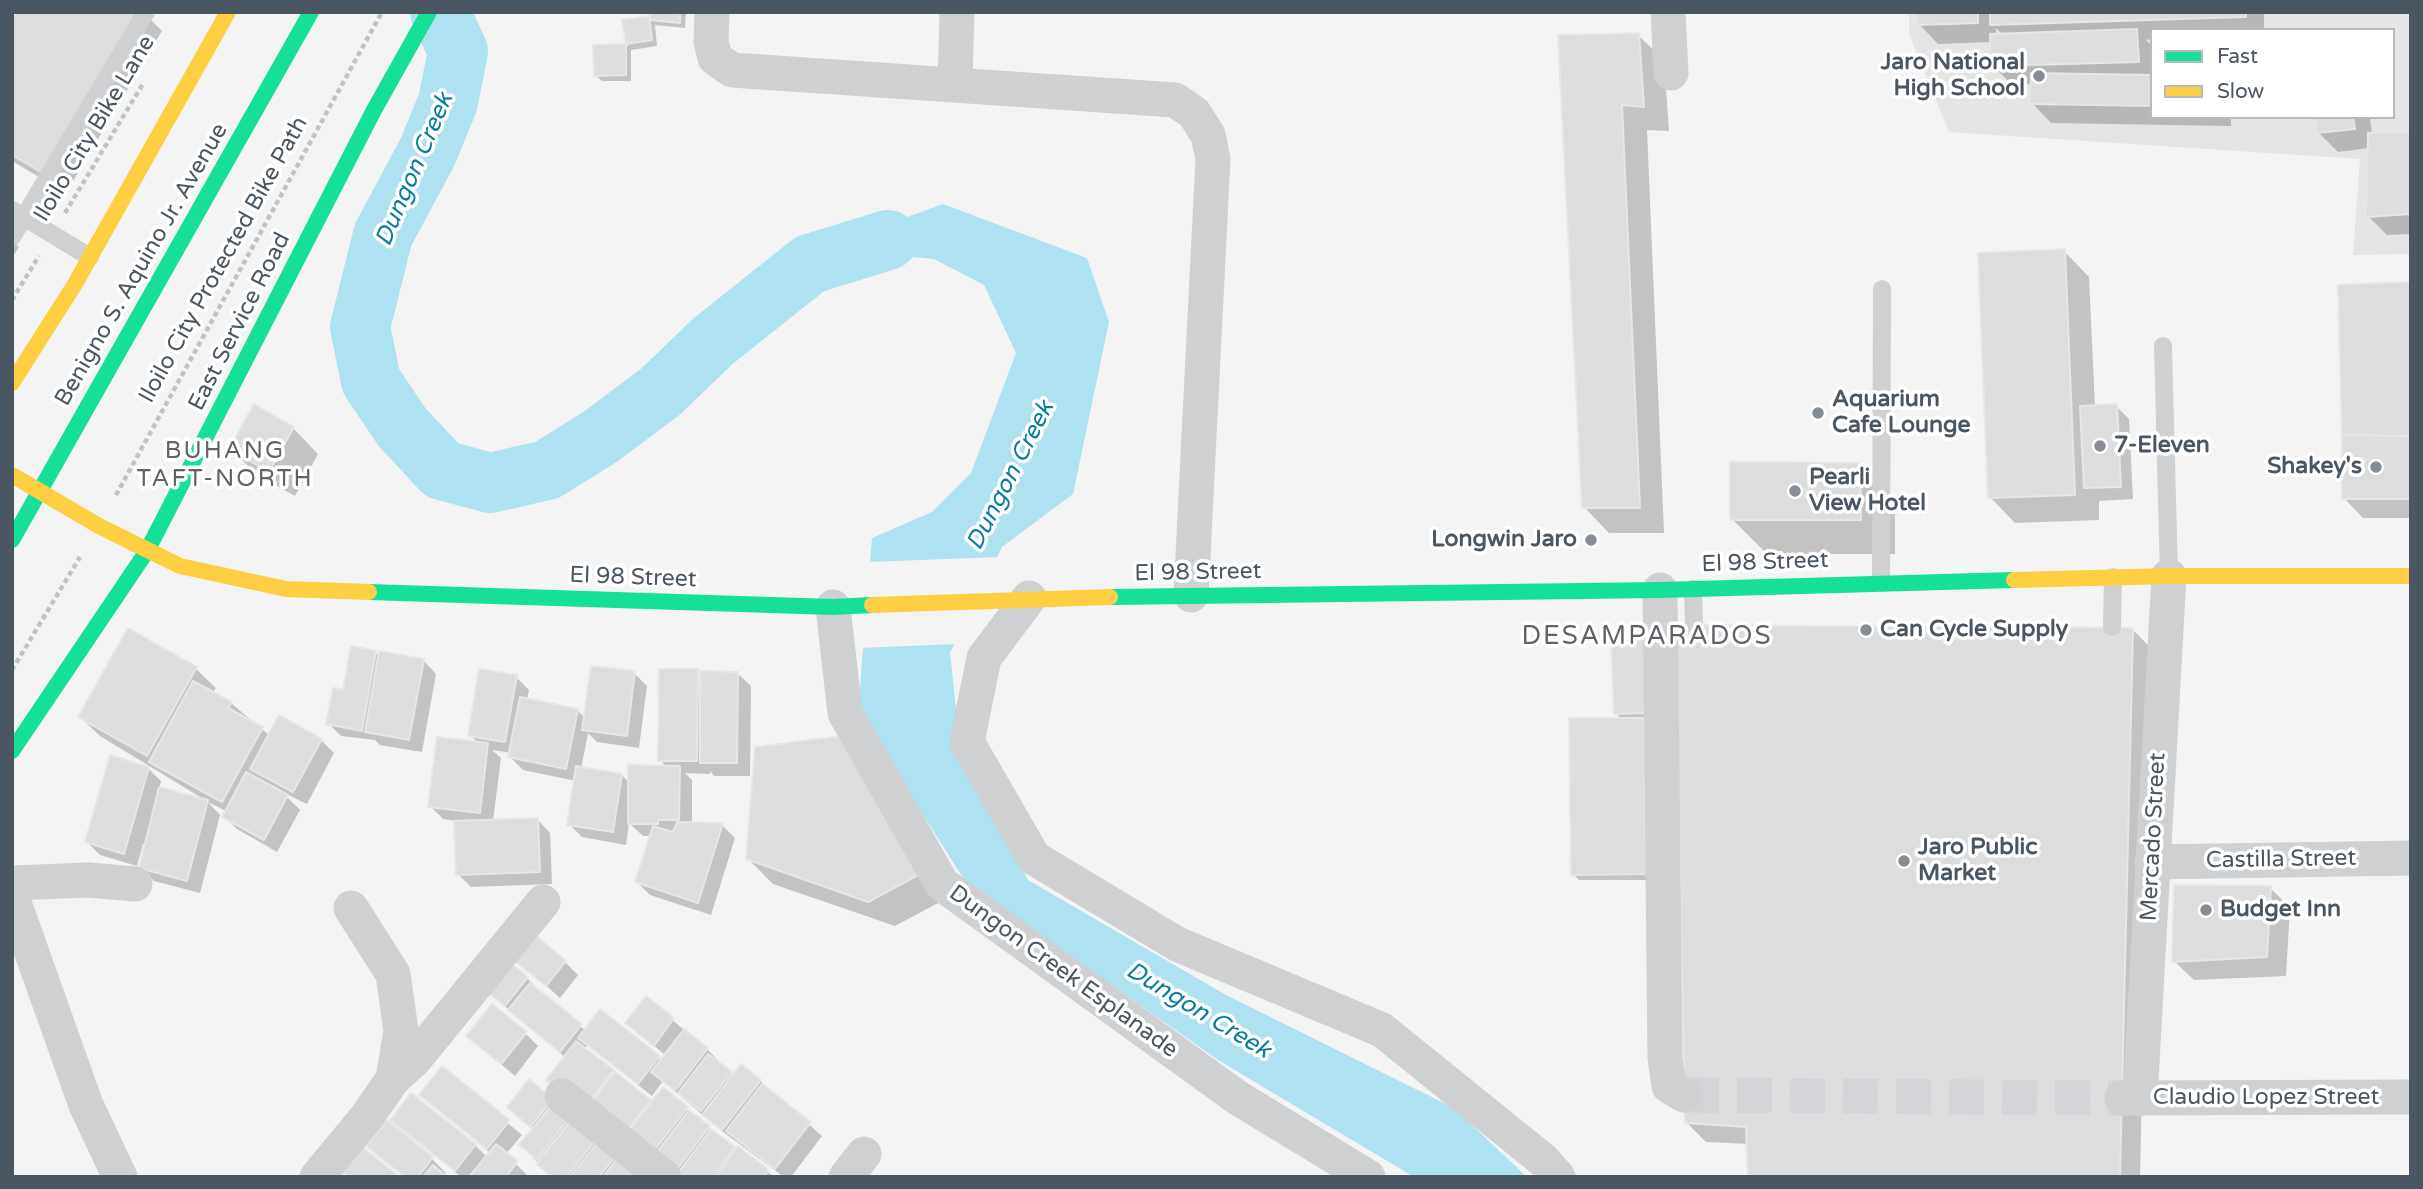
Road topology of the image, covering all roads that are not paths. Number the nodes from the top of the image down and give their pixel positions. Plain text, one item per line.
1 (146, 12) edge
2 (228, 12) edge
3 (312, 12) edge
4 (429, 12) edge
5 (712, 12) edge
6 (957, 12) edge
7 (1668, 12) edge
8 (1671, 74) dead end
9 (955, 84) junction
10 (18, 213) edge
11 (12, 237) edge
12 (90, 257) junction
13 (1882, 289) dead end
14 (2163, 346) dead end
15 (12, 383) edge
16 (12, 475) edge
17 (38, 491) junction
18 (12, 540) edge
19 (147, 551) junction
20 (2169, 576) junction
21 (2411, 576) edge
22 (2113, 577) junction
23 (1881, 582) junction
24 (1676, 589) junction
25 (1191, 595) junction
26 (1029, 598) junction
27 (832, 607) junction
28 (1694, 625) dead end
29 (2112, 627) dead end
30 (12, 751) edge
31 (2411, 859) edge
32 (2152, 862) junction
33 (12, 883) edge
34 (135, 884) dead end
35 (12, 897) edge
36 (543, 902) dead end
37 (351, 908) dead end
38 (393, 1079) junction
39 (1677, 1091) dead end
40 (562, 1096) dead end
41 (2411, 1097) edge
42 (2131, 1098) joint
43 (120, 1177) edge
44 (317, 1177) edge
45 (664, 1177) edge
46 (1368, 1177) edge
47 (1558, 1177) edge

1 - 10 lane
2 - 12 main road
3 - 17 main road, Benigno S. Aquino Jr. Avenue
4 - 19 main road, East Service Road
5 - 9 street
6 - 9 street
7 - 8 street
9 - 25 street
10 - 11 lane
10 - 12 lane
12 - 15 main road
13 - 23 lane
14 - 20 lane
16 - 17 main road, El 98 Street
17 - 18 main road, Benigno S. Aquino Jr. Avenue
17 - 19 main road, El 98 Street
19 - 27 main road, El 98 Street
19 - 30 main road, East Service Road
20 - 21 main road, El 98 Street
20 - 22 main road, El 98 Street
20 - 32 street, Mercado Street
22 - 23 main road, El 98 Street
22 - 29 lane
23 - 24 main road, El 98 Street
24 - 25 main road, El 98 Street
24 - 28 lane
24 - 39 street
25 - 26 main road, El 98 Street
26 - 27 main road, El 98 Street
26 - 47 street
27 - 46 street, Dungon Creek Esplanade
31 - 32 street, Castilla Street
32 - 42 street, Mercado Street
33 - 34 street
35 - 43 street
36 - 38 street
37 - 38 street
38 - 44 street
40 - 45 street
41 - 42 street, Claudio Lopez Street

